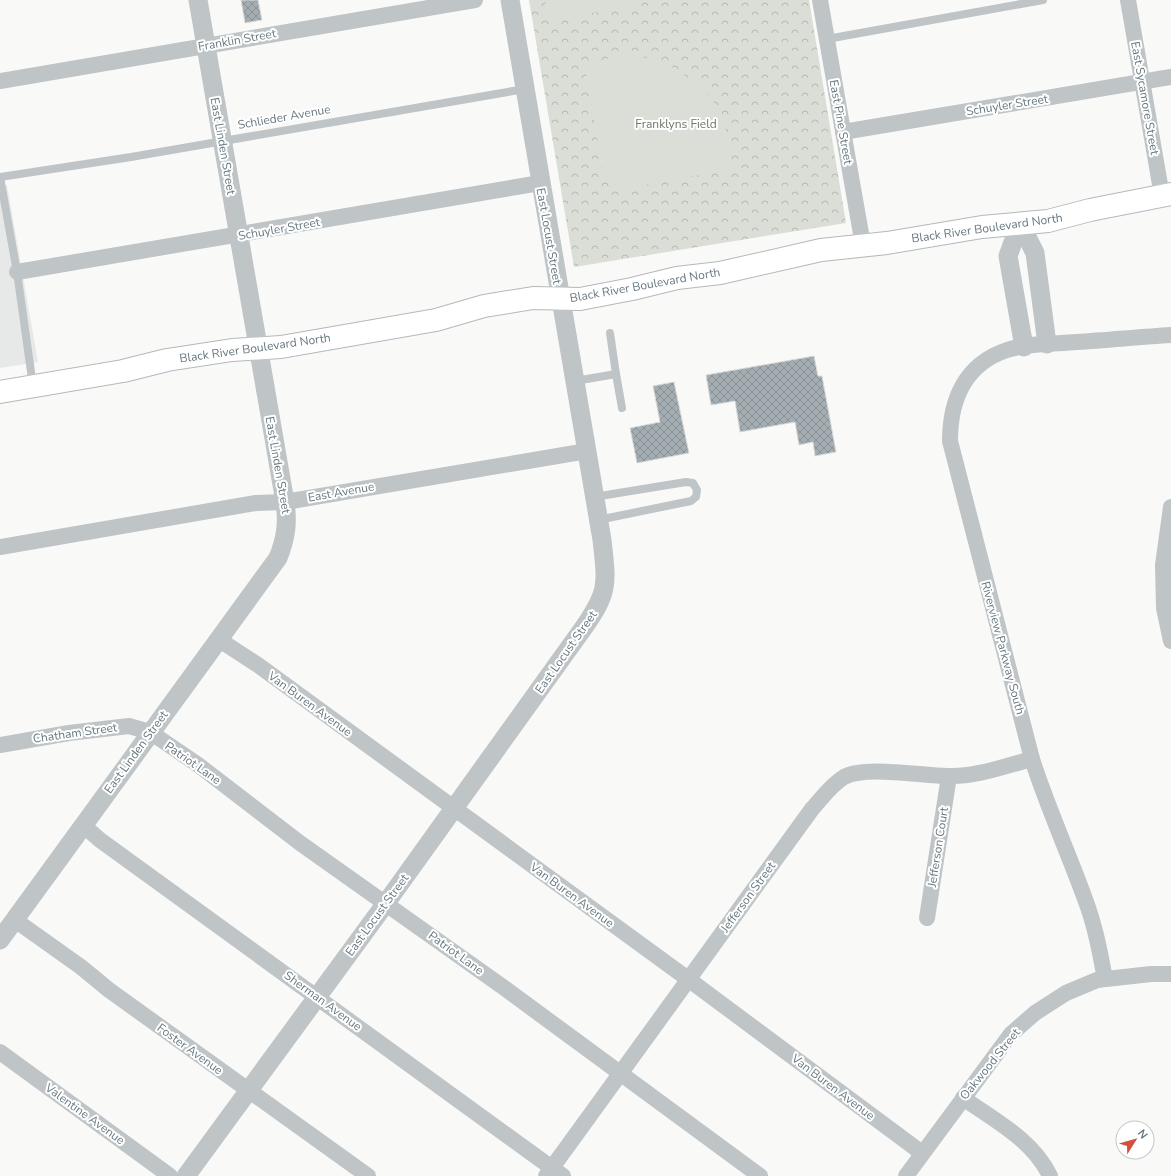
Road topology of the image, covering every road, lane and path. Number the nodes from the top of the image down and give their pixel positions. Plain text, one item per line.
1 (198, 0) edge
2 (475, 0) edge
3 (510, 0) edge
4 (820, 0) edge
5 (1043, 0) edge
6 (1128, 0) edge
7 (827, 39) junction
8 (206, 45) junction
9 (1171, 76) edge
10 (0, 81) edge
11 (1142, 81) junction
12 (525, 89) junction
13 (843, 132) junction
14 (222, 140) junction
15 (0, 177) edge
16 (540, 183) junction
17 (1166, 195) edge
18 (1020, 223) junction
19 (239, 236) junction
20 (863, 245) junction
21 (17, 272) junction
22 (560, 300) junction
23 (610, 333) dead end
24 (1171, 335) edge
25 (1047, 344) junction
26 (1024, 347) junction
27 (259, 350) junction
28 (616, 374) junction
29 (574, 381) junction
30 (33, 387) junction
31 (0, 392) edge
32 (622, 408) dead end
33 (587, 451) junction
34 (594, 497) junction
35 (285, 502) junction
36 (1171, 507) edge
37 (598, 520) junction
38 (0, 547) edge
39 (218, 639) junction
40 (1171, 641) edge
41 (150, 732) junction
42 (0, 745) edge
43 (1032, 758) junction
44 (949, 776) junction
45 (452, 808) junction
46 (83, 825) junction
47 (386, 903) junction
48 (927, 918) dead end
49 (15, 920) junction
50 (0, 940) edge
51 (1171, 974) edge
52 (688, 979) junction
53 (1105, 979) junction
54 (317, 997) junction
55 (0, 1052) edge
56 (620, 1073) junction
57 (249, 1091) junction
58 (963, 1098) junction
59 (922, 1153) junction
60 (554, 1173) edge
61 (170, 1176) edge
62 (186, 1176) edge
63 (368, 1176) edge
64 (760, 1176) edge
65 (906, 1176) edge
66 (1050, 1176) edge

1 - 8 street, East Linden Street
2 - 8 street, Franklin Street
3 - 12 street, East Locust Street
4 - 7 street, East Pine Street
5 - 7 lane
6 - 11 street, East Sycamore Street
7 - 13 street, East Pine Street
8 - 10 street, Franklin Street
8 - 14 street, East Linden Street
9 - 11 street, Schuyler Street
11 - 13 street, Schuyler Street
11 - 17 street, East Sycamore Street
12 - 14 lane, Schlieder Avenue
12 - 16 street, East Locust Street
13 - 20 street, East Pine Street
14 - 15 lane, Schlieder Avenue
14 - 19 street, East Linden Street
15 - 21 lane
16 - 19 street, Schuyler Street
16 - 22 street, East Locust Street
17 - 18 main road, Black River Boulevard North
18 - 20 main road, Black River Boulevard North
18 - 25 street
18 - 26 street
19 - 21 street, Schuyler Street
19 - 27 street, East Linden Street
20 - 22 main road, Black River Boulevard North
21 - 30 lane
22 - 27 main road, Black River Boulevard North
22 - 29 street, East Locust Street
23 - 28 lane
24 - 25 street, Riverview Parkway South
25 - 26 street, Riverview Parkway South
26 - 43 street, Riverview Parkway South
27 - 30 main road, Black River Boulevard North
27 - 35 street, East Linden Street
28 - 29 lane
28 - 32 lane
29 - 33 street, East Locust Street
30 - 31 main road, Black River Boulevard North
33 - 34 street, East Locust Street
33 - 35 street, East Avenue
34 - 37 street, East Locust Street
34 - 37 lane
35 - 38 street, East Avenue
35 - 39 street, East Linden Street
36 - 40 street
37 - 45 street, East Locust Street
39 - 41 street, East Linden Street
39 - 45 street, Van Buren Avenue
41 - 42 street, Chatham Street
41 - 46 street, East Linden Street
41 - 47 street, Patriot Lane
43 - 44 street, Jefferson Street
43 - 53 street, Riverview Parkway South
44 - 48 street, Jefferson Court
44 - 52 street, Jefferson Street
45 - 47 street, East Locust Street
45 - 52 street, Van Buren Avenue
46 - 49 street, East Linden Street
46 - 54 street, Sherman Avenue
47 - 54 street, East Locust Street
47 - 56 street, Patriot Lane
49 - 50 street, East Linden Street
49 - 57 street, Foster Avenue
51 - 53 street, Oakwood Street
52 - 56 street, Jefferson Street
52 - 59 street, Van Buren Avenue
53 - 58 street, Oakwood Street
54 - 57 street, East Locust Street
54 - 60 street, Sherman Avenue
55 - 61 street, Valentine Avenue
56 - 60 street, Jefferson Street
56 - 64 street, Patriot Lane
57 - 62 street, East Locust Street
57 - 63 street, Foster Avenue
58 - 59 street, Oakwood Street
58 - 66 street
59 - 65 street, Oakwood Street

